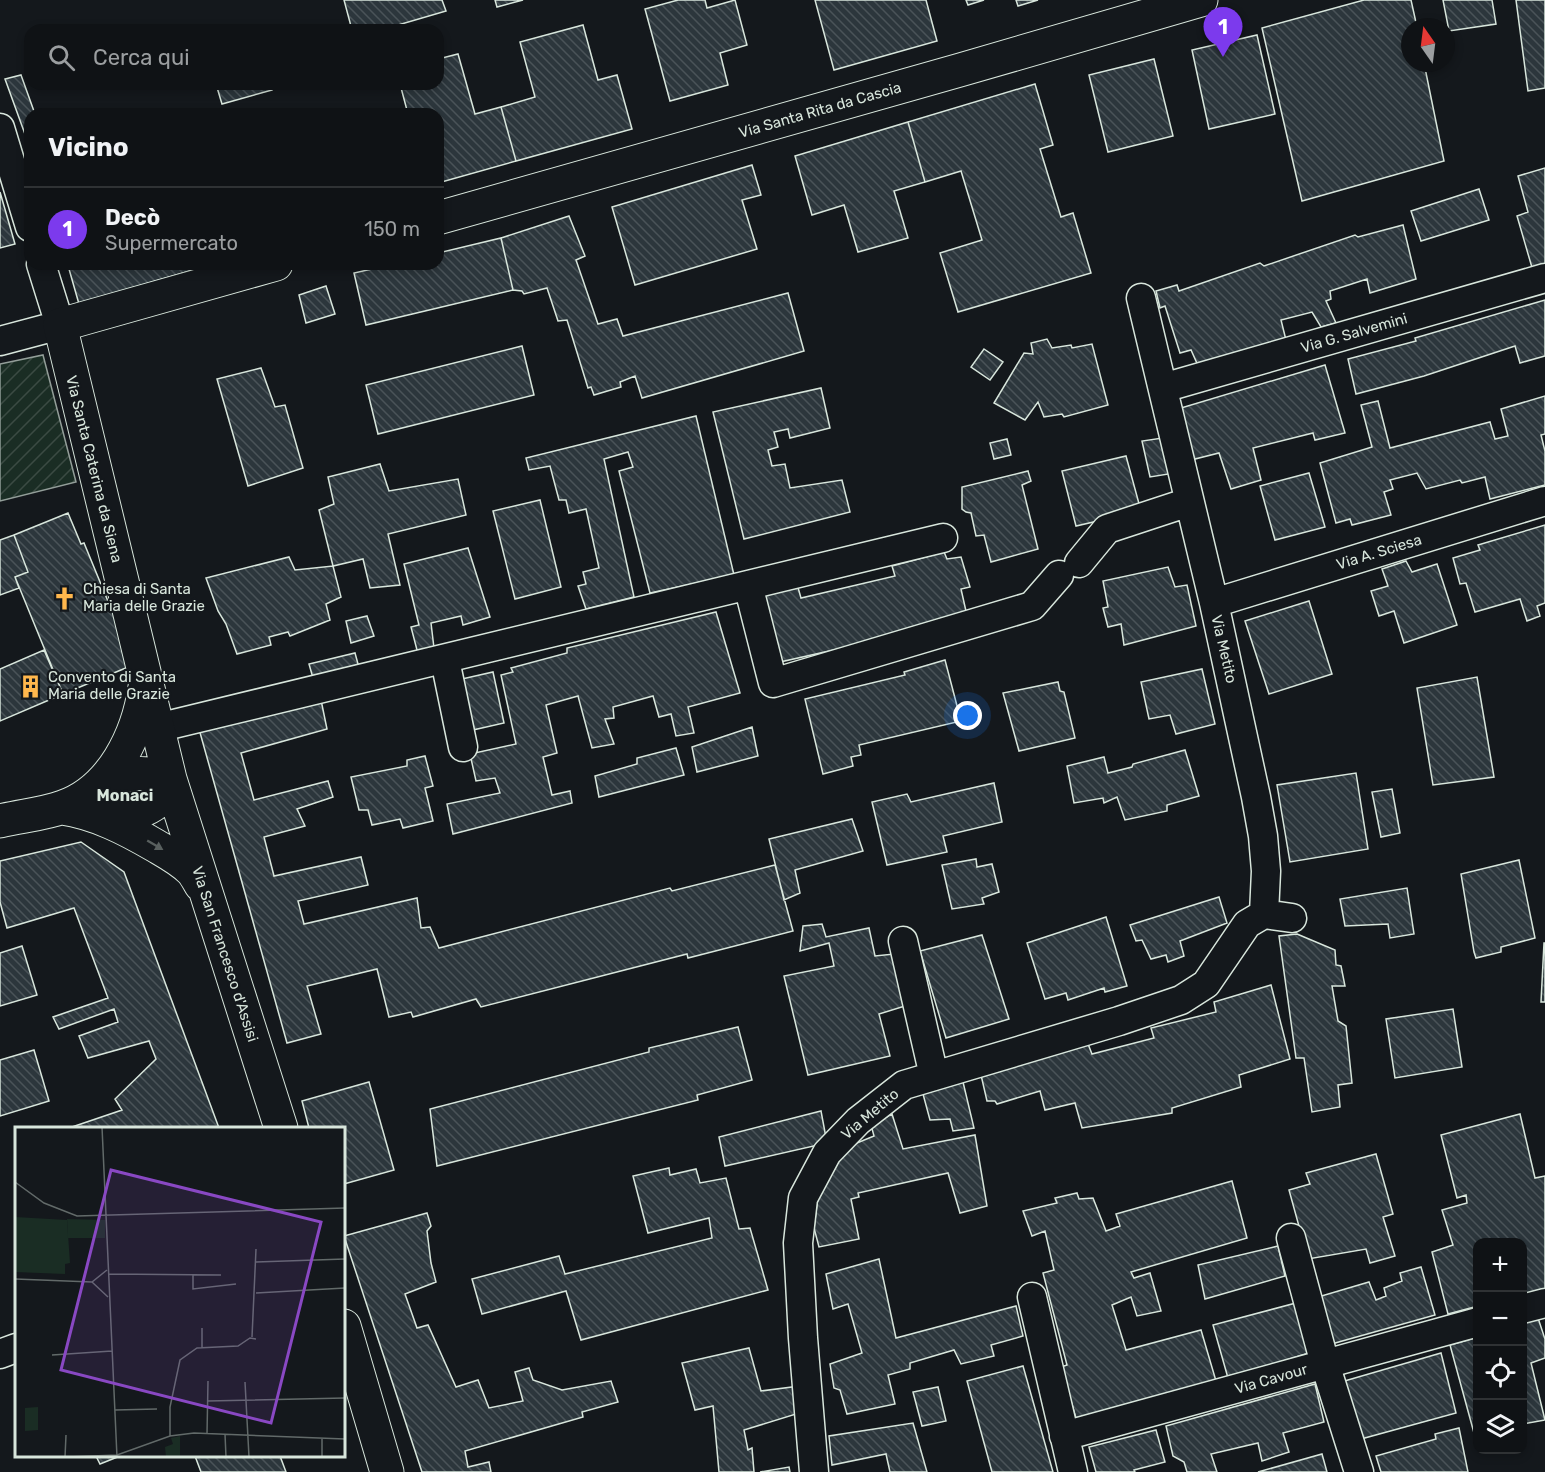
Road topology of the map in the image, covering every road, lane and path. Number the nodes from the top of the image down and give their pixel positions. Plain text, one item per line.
1 (1202, 0) edge
2 (0, 128) edge
3 (24, 207) edge
4 (444, 216) edge
5 (43, 270) edge
6 (255, 270) edge
7 (1545, 278) edge
8 (1141, 298) dead end
9 (60, 325) junction
10 (0, 341) edge
11 (1162, 388) junction
12 (1545, 501) edge
13 (1189, 502) junction
14 (943, 538) dead end
15 (748, 585) junction
16 (1214, 603) junction
17 (445, 660) junction
18 (146, 680) junction
19 (157, 728) junction
20 (463, 747) dead end
21 (170, 779) junction
22 (97, 802) junction
23 (0, 821) edge
24 (205, 890) junction
25 (1264, 914) junction
26 (1292, 918) dead end
27 (903, 941) dead end
28 (934, 1076) junction
29 (281, 1127) edge
30 (1291, 1238) dead end
31 (1032, 1297) dead end
32 (1545, 1303) edge
33 (1527, 1308) edge
34 (1473, 1323) edge
35 (345, 1329) edge
36 (15, 1348) edge
37 (0, 1354) edge
38 (1325, 1364) junction
39 (1064, 1436) junction
40 (387, 1472) edge
41 (814, 1472) edge
42 (1073, 1472) edge
43 (1359, 1472) edge

1 - 4 street, Via Santa Rita da Cascia
2 - 3 street
5 - 9 street, Via Santa Caterina da Siena
6 - 9 street
7 - 11 street, Via G. Salvemini
8 - 11 street, Via Metito
9 - 10 street
9 - 18 street, Via Santa Caterina da Siena
11 - 13 street, Via Metito
12 - 16 street, Via A. Sciesa
13 - 15 street
13 - 16 street, Via Metito
14 - 15 street
15 - 17 street
16 - 25 street, Via Metito
17 - 19 street
17 - 20 street
18 - 19 street, Via Santa Caterina da Siena
18 - 22 street
19 - 21 street, Via Santa Caterina da Siena
21 - 22 street
21 - 24 street, Via San Francesco d'Assisi
22 - 23 street
22 -> 24 street
24 - 29 street, Via San Francesco d'Assisi
25 - 26 street
25 - 28 street, Via Metito
27 - 28 street
28 - 41 street, Via Metito
30 - 38 street
31 - 39 street
32 - 33 street
34 - 38 street, Via Cavour
35 - 40 street
36 - 37 street
38 - 39 street, Via Cavour
38 - 43 street
39 - 42 street

